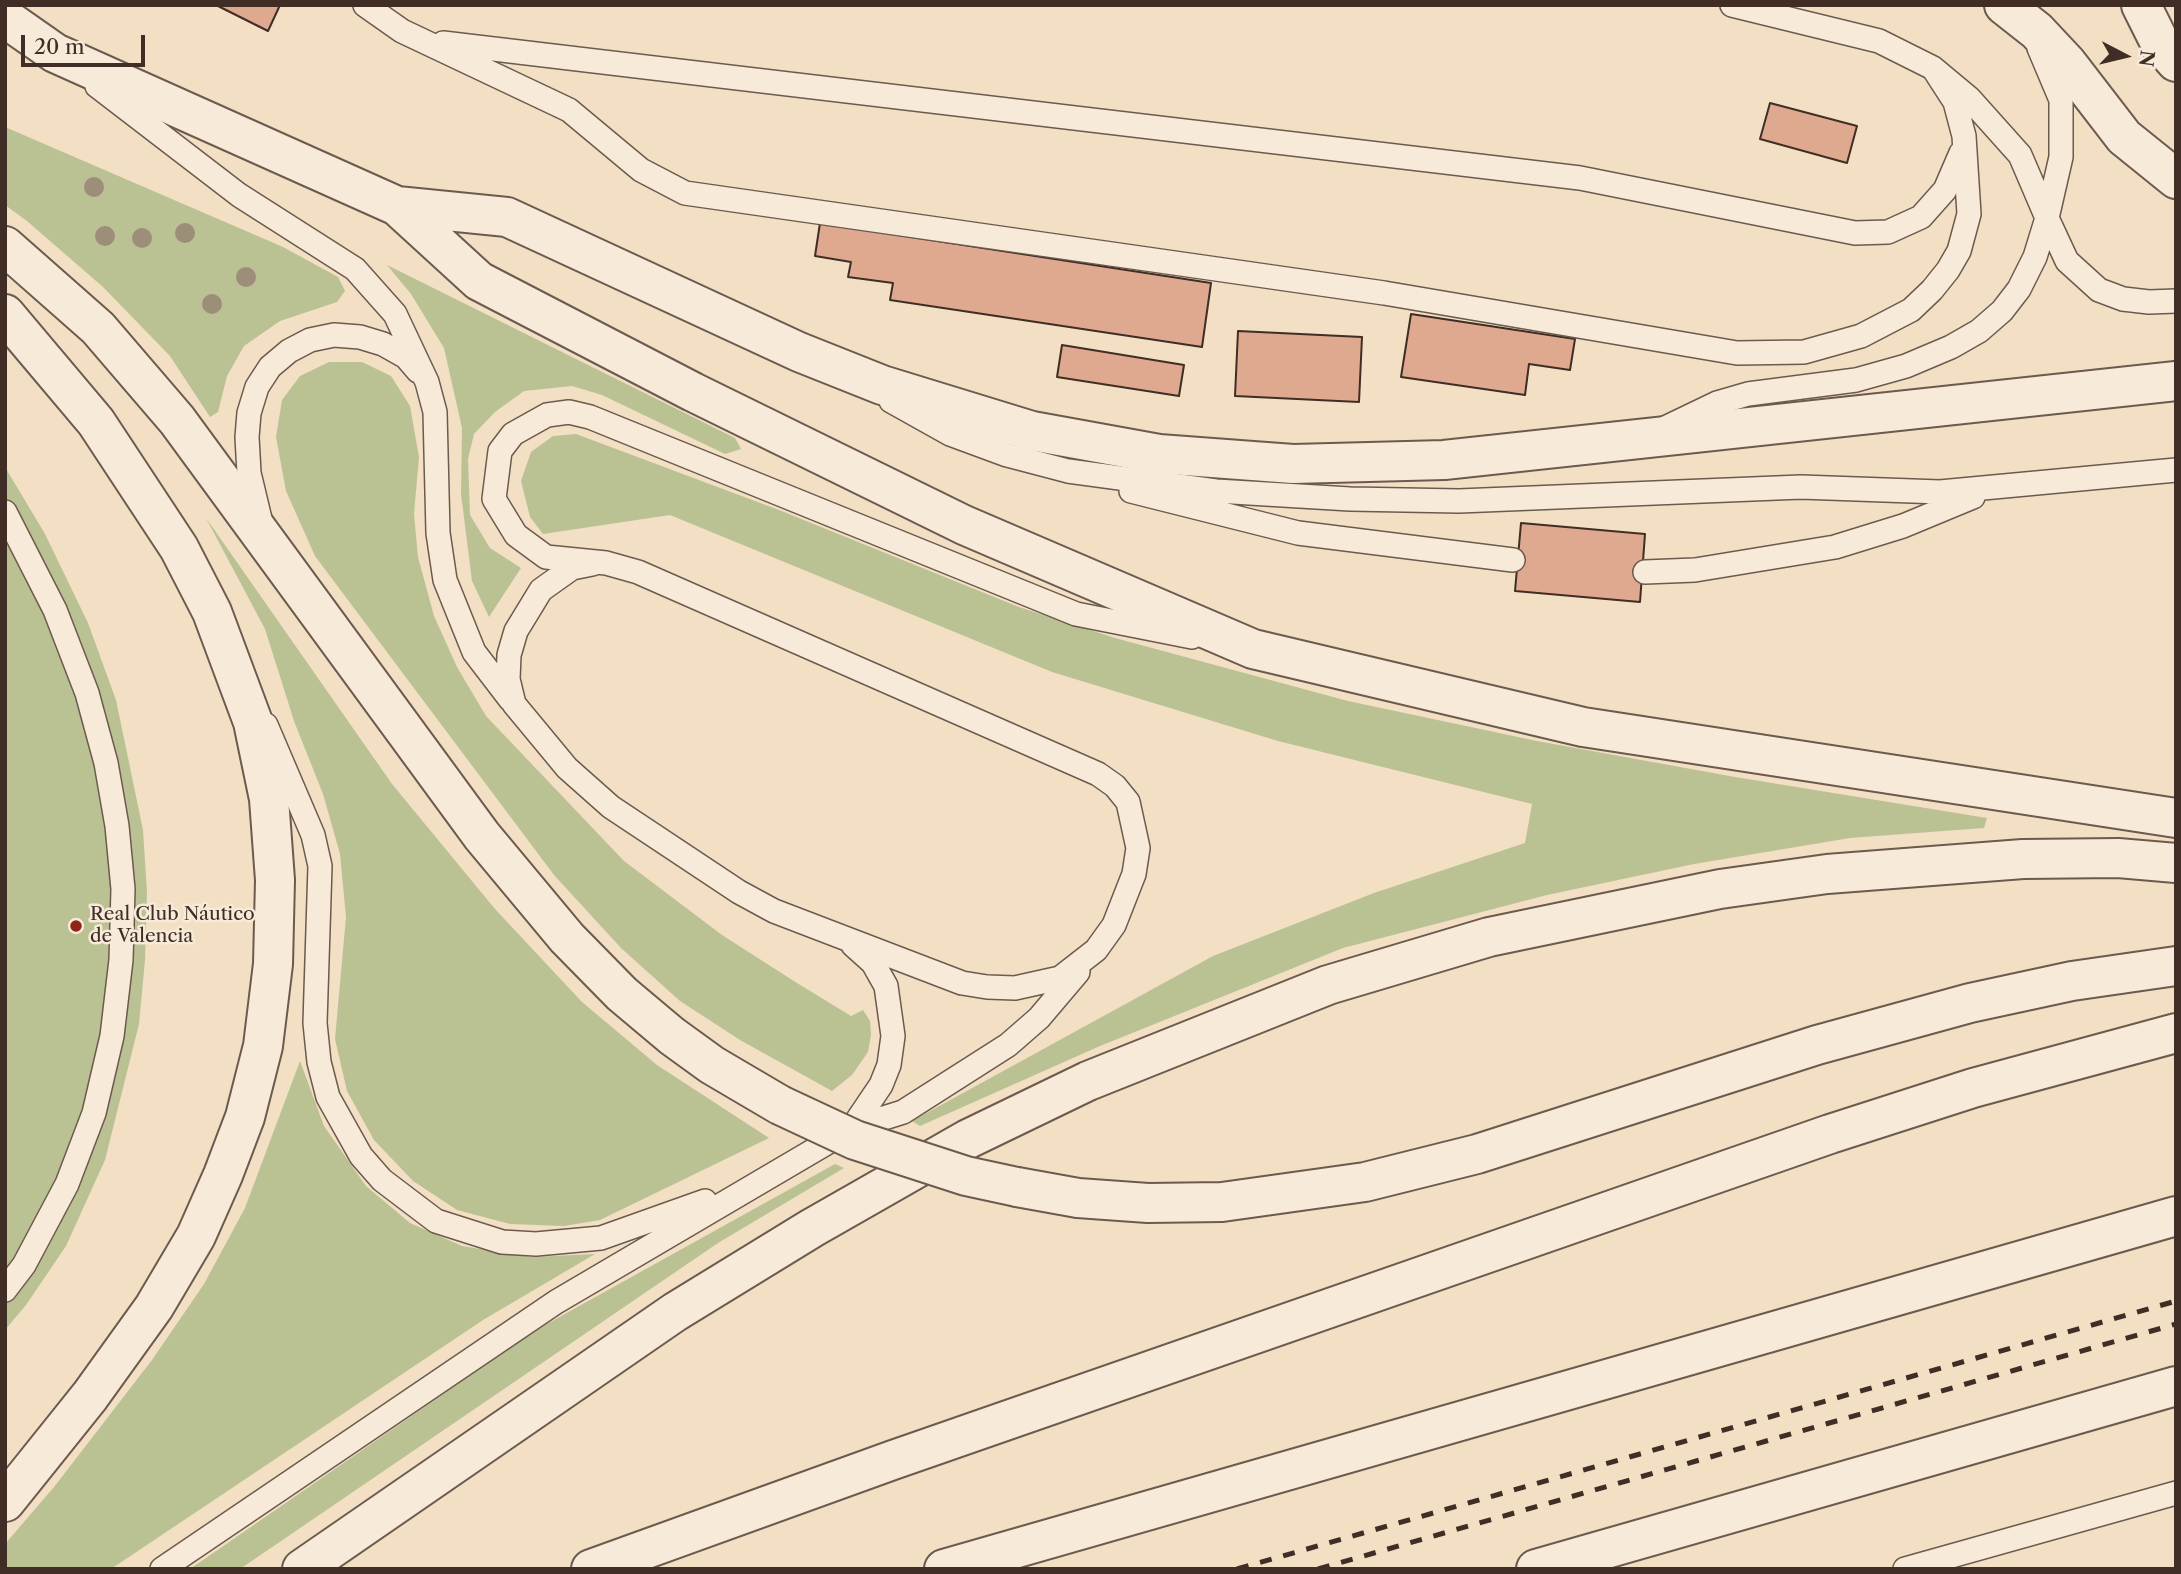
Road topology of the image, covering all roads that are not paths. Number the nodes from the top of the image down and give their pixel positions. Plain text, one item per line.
1 (365, 5) edge
2 (1732, 5) edge
3 (2127, 5) edge
4 (2141, 5) edge
5 (2006, 6) edge
6 (9, 16) edge
7 (402, 31) junction
8 (55, 53) junction
9 (2168, 54) edge
10 (1933, 68) junction
11 (1964, 136) junction
12 (2176, 179) edge
13 (397, 206) junction
14 (2047, 218) junction
15 (5, 246) edge
16 (2176, 301) edge
17 (5, 314) edge
18 (799, 352) junction
19 (2176, 381) edge
20 (426, 382) junction
21 (1618, 444) junction
22 (2176, 470) edge
23 (1069, 471) junction
24 (1996, 488) junction
25 (5, 512) edge
26 (273, 552) junction
27 (1513, 560) dead end
28 (592, 564) junction
29 (1645, 572) dead end
30 (212, 612) junction
31 (1253, 649) junction
32 (514, 704) junction
33 (2176, 818) edge
34 (2176, 863) edge
35 (848, 940) junction
36 (1096, 950) junction
37 (2176, 966) edge
38 (2176, 1033) edge
39 (852, 1128) junction
40 (760, 1180) junction
41 (2176, 1216) edge
42 (5, 1290) edge
43 (2176, 1386) edge
44 (2176, 1493) edge
45 (5, 1502) edge
46 (162, 1569) edge
47 (302, 1569) edge
48 (590, 1569) edge
49 (944, 1569) edge
50 (1536, 1569) edge
51 (1905, 1569) edge

1 - 7 lane
2 - 10 lane
3 - 9 street
4 - 9 street
5 - 12 street
5 - 14 lane
6 - 8 street
7 - 11 lane
7 - 11 lane
8 - 13 street
8 - 20 lane
10 - 11 lane
10 - 14 lane
13 - 18 street
13 - 31 street
14 - 16 lane
14 - 21 lane
15 - 26 street
17 - 30 street
18 - 21 street
18 - 23 lane
19 - 21 street
20 - 26 lane
20 - 32 lane
22 - 24 lane
23 - 24 lane
23 - 27 lane
24 - 29 lane
25 - 42 lane
26 - 37 street, bridge
28 - 31 lane
28 - 32 lane
28 - 36 lane
30 - 40 lane
30 - 45 street
31 - 33 street
32 - 35 lane
34 - 47 street
35 - 36 lane
35 - 39 lane
36 - 39 lane
38 - 48 street
39 - 40 lane
40 - 46 lane
41 - 49 street
43 - 50 street
44 - 51 lane

